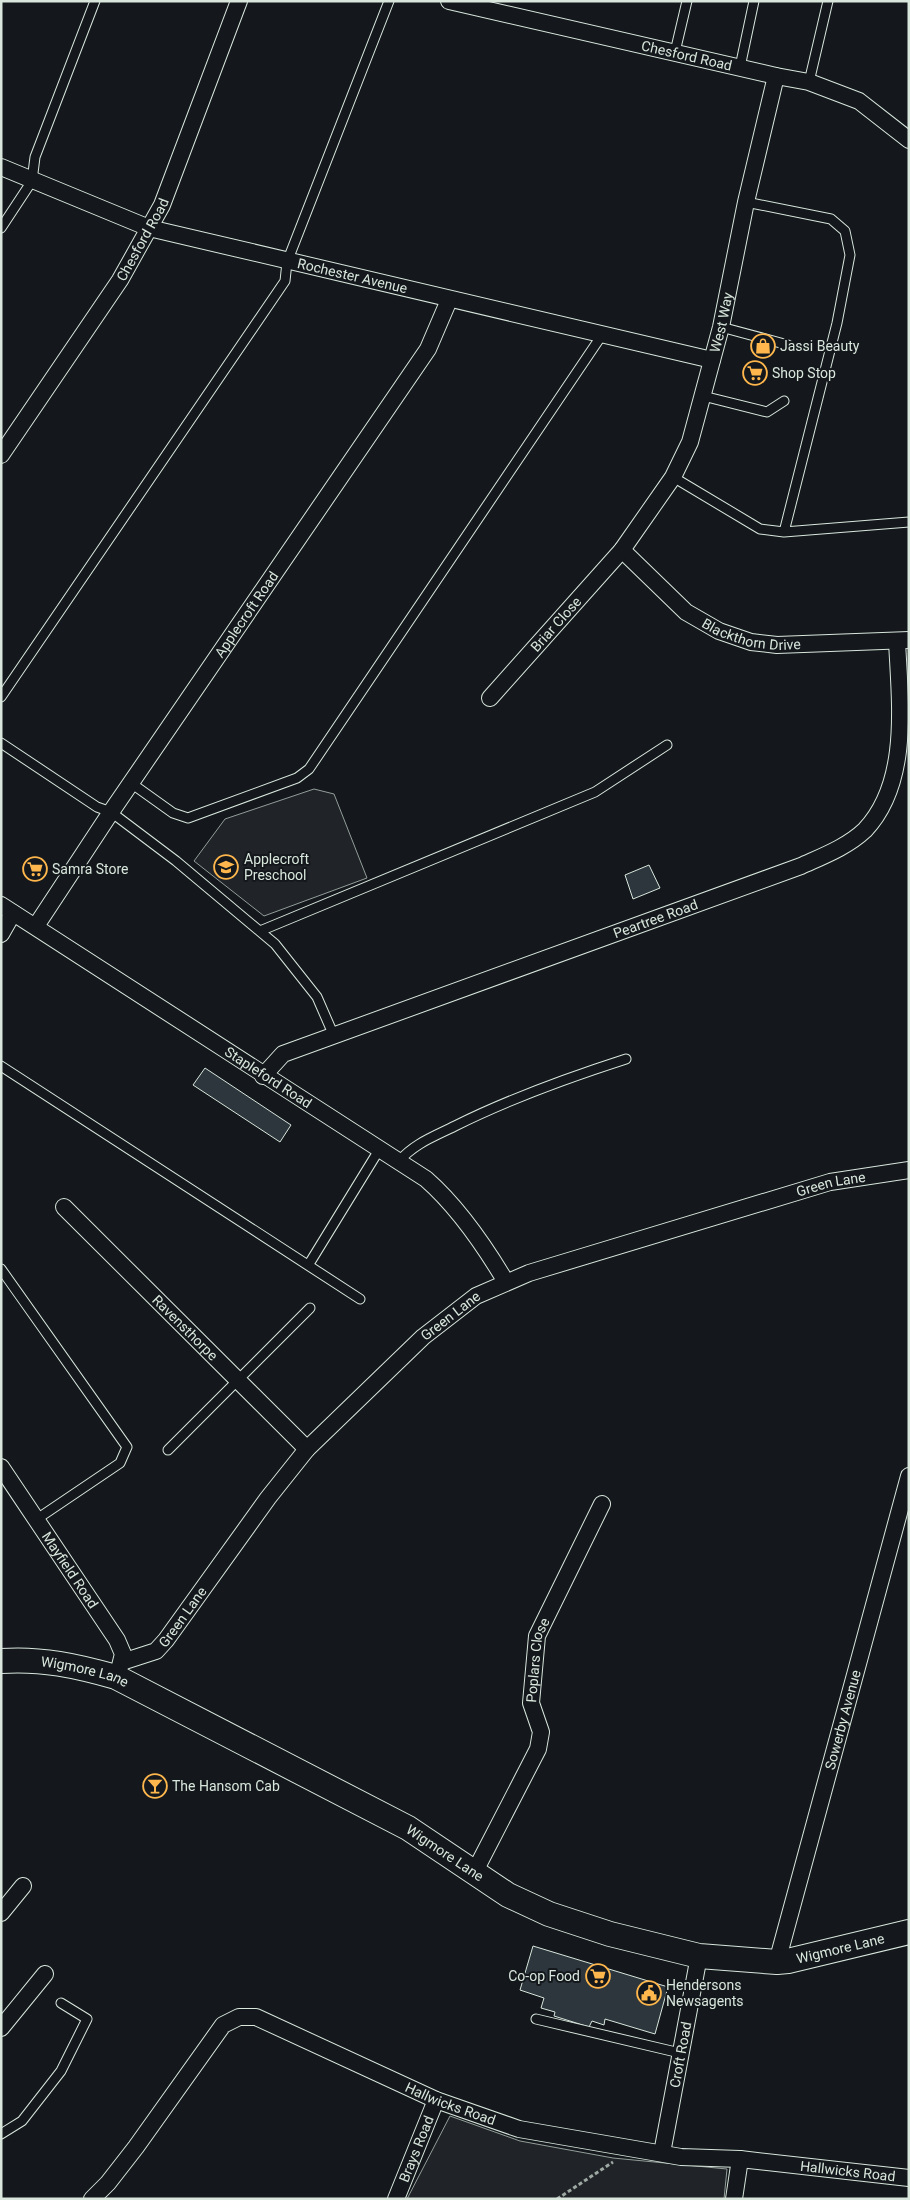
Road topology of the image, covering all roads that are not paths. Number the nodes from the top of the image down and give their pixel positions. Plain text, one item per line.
1 (95, 1) edge
2 (240, 1) edge
3 (389, 1) edge
4 (449, 1) edge
5 (687, 1) edge
6 (754, 1) edge
7 (828, 1) edge
8 (675, 52) junction
9 (740, 67) junction
10 (776, 76) junction
11 (809, 82) junction
12 (909, 140) edge
13 (1, 168) edge
14 (32, 181) junction
15 (746, 202) junction
16 (1, 228) edge
17 (149, 228) junction
18 (287, 262) junction
19 (449, 300) junction
20 (721, 327) junction
21 (602, 335) junction
22 (788, 345) dead end
23 (712, 360) junction
24 (704, 396) junction
25 (784, 401) dead end
26 (1, 455) edge
27 (673, 477) junction
28 (909, 522) edge
29 (784, 532) junction
30 (622, 550) junction
31 (903, 641) edge
32 (1, 698) edge
33 (490, 698) dead end
34 (1, 743) edge
35 (667, 745) dead end
36 (131, 784) junction
37 (111, 812) junction
38 (7, 909) edge
39 (36, 926) junction
40 (260, 931) junction
41 (1, 934) edge
42 (334, 1036) junction
43 (626, 1059) dead end
44 (1, 1066) edge
45 (263, 1076) junction
46 (379, 1150) junction
47 (398, 1162) junction
48 (909, 1170) edge
49 (64, 1207) dead end
50 (309, 1264) junction
51 (1, 1269) edge
52 (506, 1282) junction
53 (360, 1299) dead end
54 (310, 1308) dead end
55 (238, 1381) junction
56 (307, 1449) junction
57 (168, 1450) dead end
58 (1, 1467) edge
59 (909, 1476) edge
60 (602, 1504) dead end
61 (37, 1519) junction
62 (1, 1661) edge
63 (119, 1669) junction
64 (474, 1873) junction
65 (23, 1886) dead end
66 (1, 1913) edge
67 (909, 1932) edge
68 (699, 1956) junction
69 (777, 1962) junction
70 (45, 1974) dead end
71 (61, 2003) dead end
72 (536, 2019) dead end
73 (1, 2028) edge
74 (680, 2053) junction
75 (436, 2100) junction
76 (1, 2134) edge
77 (662, 2153) junction
78 (740, 2159) junction
79 (909, 2178) edge
80 (92, 2199) edge
81 (396, 2199) edge
82 (734, 2199) edge

1 - 14 lane
2 - 17 street, Chesford Road
3 - 18 lane
4 - 8 street, Chesford Road
5 - 8 lane
6 - 9 lane
7 - 11 lane
8 - 9 street, Chesford Road
9 - 10 street, Chesford Road
10 - 11 street, Chesford Road
10 - 15 street, West Way
11 - 12 street, Chesford Road
13 - 14 street, Rochester Avenue
14 - 16 lane
14 - 17 street, Rochester Avenue
15 - 20 street, West Way
15 - 29 lane
17 - 18 street, Rochester Avenue
17 - 26 street, Chesford Road
18 - 19 street, Rochester Avenue
18 - 32 lane
19 - 21 street, Rochester Avenue
19 - 36 street, Applecroft Road
20 - 22 lane
20 - 23 street, West Way
21 - 23 street, Rochester Avenue
21 - 36 lane
23 - 24 street, West Way
24 - 25 lane
24 - 27 street, West Way
27 - 29 lane
27 - 30 street, West Way
28 - 29 lane
30 - 31 street, Blackthorn Drive
30 - 33 street, Briar Close
31 - 42 street, Peartree Road
34 - 37 lane
35 - 40 lane
36 - 37 street, Applecroft Road
37 - 39 street, Applecroft Road
37 - 40 lane
38 - 39 street, Stapleford Road
38 - 41 street
39 - 45 street, Stapleford Road
40 - 42 lane
42 - 45 street, Peartree Road
43 - 47 lane
44 - 50 lane
45 - 46 street, Stapleford Road
46 - 47 street, Stapleford Road
46 - 50 lane
47 - 52 street, Stapleford Road
48 - 52 street, Green Lane
49 - 55 street, Ravensthorpe
50 - 53 lane
51 - 61 lane
52 - 56 street, Green Lane
54 - 55 lane
55 - 56 street, Ravensthorpe
55 - 57 lane
56 - 63 street, Green Lane
58 - 61 street, Mayfield Road
59 - 69 street, Sowerby Avenue
60 - 64 street, Poplars Close
61 - 63 street, Mayfield Road
62 - 63 street, Wigmore Lane
63 - 64 street, Wigmore Lane
64 - 68 street, Wigmore Lane
65 - 66 street
67 - 69 street, Wigmore Lane
68 - 69 street, Wigmore Lane
68 - 74 street, Croft Road
70 - 73 street
71 - 76 lane
72 - 74 lane
74 - 77 street, Croft Road
75 - 77 street, Hallwicks Road
75 - 80 street, Hallwicks Road
75 - 81 street, Brays Road
77 - 78 street, Hallwicks Road
78 - 79 street, Hallwicks Road
78 - 82 street

